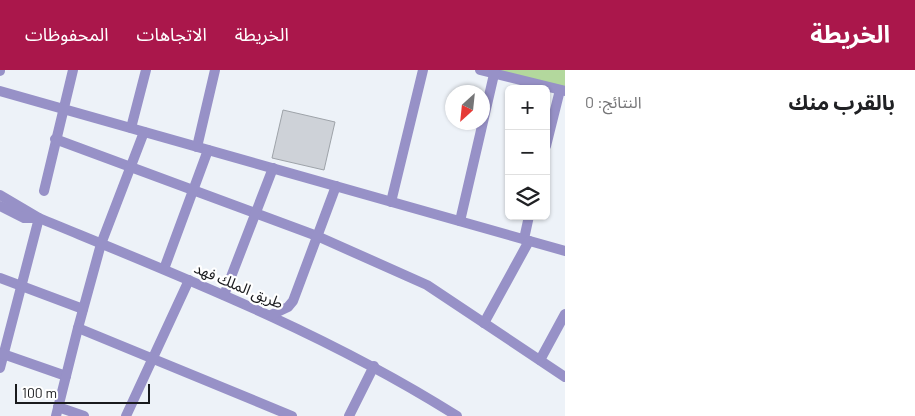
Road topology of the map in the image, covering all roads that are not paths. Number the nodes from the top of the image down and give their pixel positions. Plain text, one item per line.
1 (73, 70) edge
2 (146, 70) edge
3 (216, 70) edge
4 (423, 70) edge
5 (480, 70) edge
6 (495, 72) edge
7 (562, 91) edge
8 (0, 92) edge
9 (63, 109) junction
10 (131, 128) junction
11 (144, 132) junction
12 (550, 132) edge
13 (55, 139) junction
14 (197, 147) junction
15 (208, 150) junction
16 (130, 166) junction
17 (273, 168) junction
18 (336, 186) junction
19 (195, 190) junction
20 (44, 191) dead end
21 (0, 195) edge
22 (391, 202) junction
23 (0, 206) edge
24 (256, 213) junction
25 (39, 218) junction
26 (528, 220) edge
27 (460, 221) junction
28 (317, 236) junction
29 (526, 240) junction
30 (101, 244) junction
31 (565, 251) edge
32 (164, 270) junction
33 (0, 278) edge
34 (189, 280) junction
35 (21, 286) junction
36 (224, 295) junction
37 (83, 309) junction
38 (565, 314) edge
39 (271, 315) junction
40 (484, 323) junction
41 (78, 328) junction
42 (2, 354) edge
43 (152, 358) junction
44 (540, 360) junction
45 (374, 366) junction
46 (0, 368) edge
47 (66, 376) junction
48 (565, 377) edge
49 (57, 411) edge
50 (84, 416) edge
51 (126, 416) edge
52 (292, 416) edge
53 (349, 416) edge
54 (457, 416) edge

1 - 9 street
2 - 10 street
3 - 14 street
4 - 22 street
5 - 6 street
6 - 7 street
6 - 27 street
7 - 12 street
8 - 9 street
9 - 10 street
9 - 13 street
10 - 11 street
11 - 14 street
11 - 16 street
13 - 16 street
13 - 20 street
14 - 15 street
15 - 17 street
15 - 19 street
16 - 19 street
16 - 30 street
17 - 18 street
17 - 24 street
18 - 22 street
18 - 28 street
19 - 24 street
19 - 32 street
21 - 25 street
22 - 27 street
23 - 25 street, طريق الملك فهد
24 - 28 street
24 - 36 street
25 - 30 street, طريق الملك فهد
25 - 35 street
26 - 29 street
27 - 29 street
28 - 39 street
28 - 40 street
29 - 31 street
29 - 40 street
30 - 32 street, طريق الملك فهد
30 - 37 street
32 - 34 street, طريق الملك فهد
33 - 35 street
34 - 36 street, طريق الملك فهد
34 - 43 street
35 - 37 street
35 - 42 street
36 - 39 street, طريق الملك فهد
37 - 41 street
38 - 44 street
39 - 45 street, طريق الملك فهد
40 - 44 street
41 - 43 street
41 - 47 street
42 - 46 street
42 - 47 street
43 - 51 street
43 - 52 street
44 - 48 street
45 - 53 street
45 - 54 street, طريق الملك فهد
47 - 49 street
49 - 50 street

